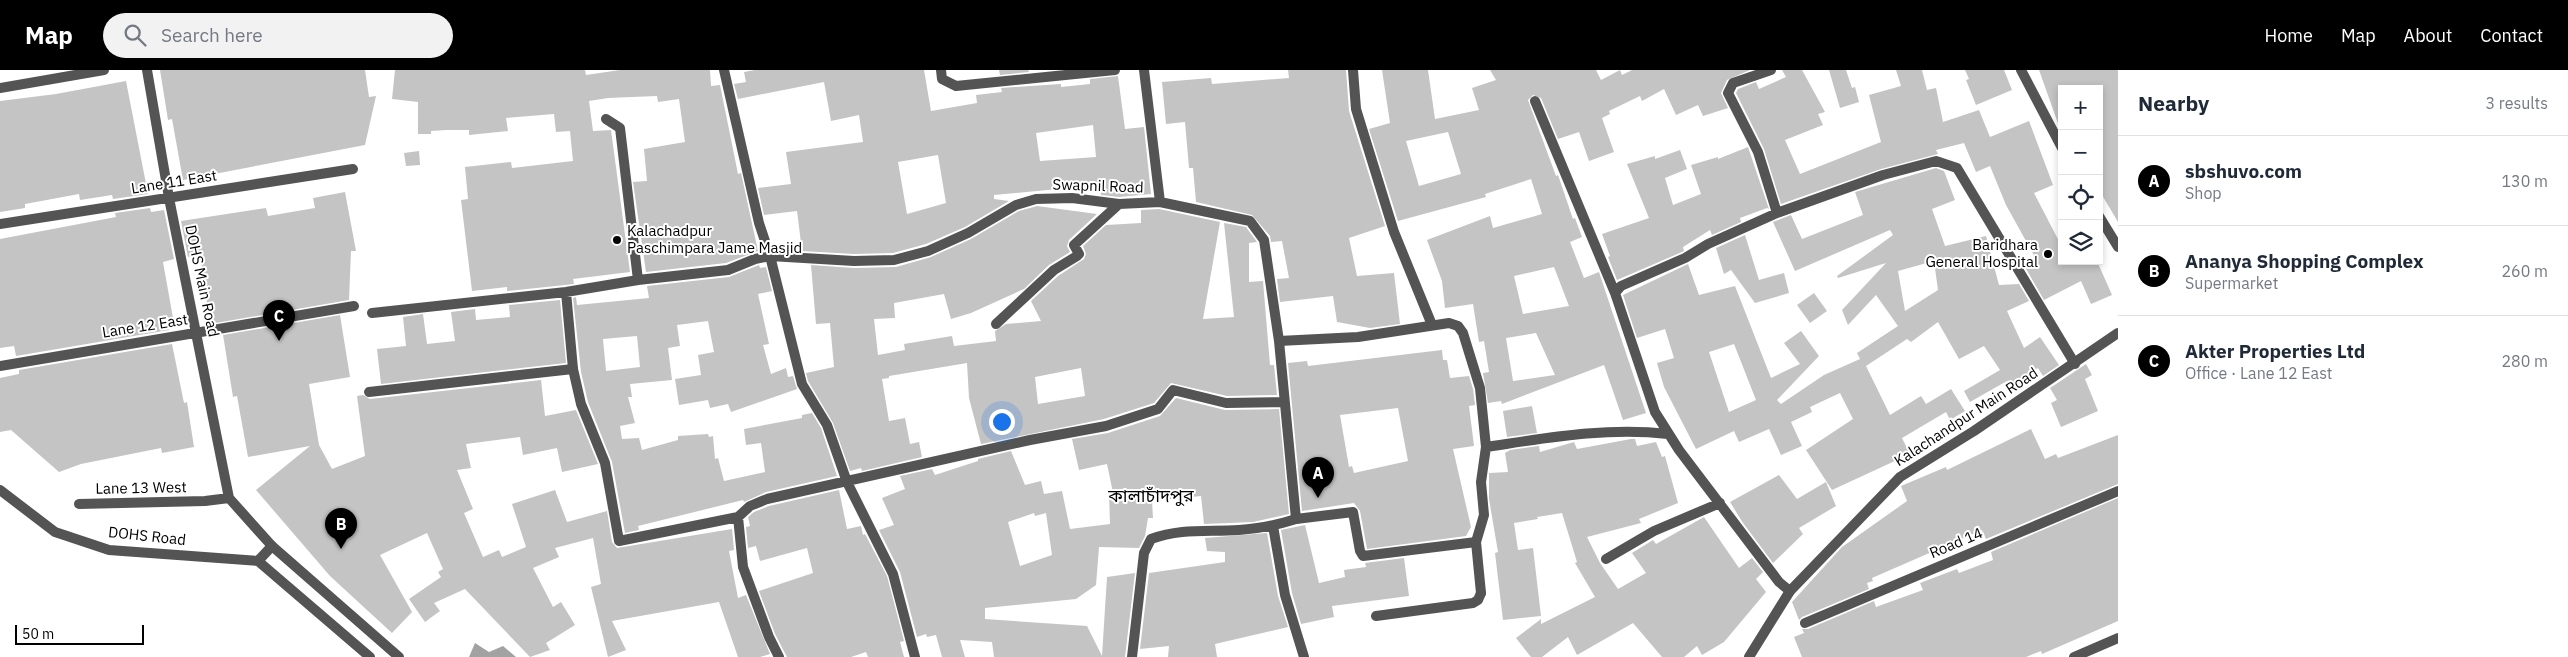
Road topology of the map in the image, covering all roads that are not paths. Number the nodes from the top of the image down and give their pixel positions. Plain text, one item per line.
1 (104, 70) edge
2 (146, 70) edge
3 (724, 70) edge
4 (941, 70) edge
5 (1115, 70) edge
6 (1144, 70) edge
7 (1353, 70) edge
8 (1771, 70) edge
9 (2021, 70) edge
10 (1086, 71) edge
11 (0, 88) edge
12 (1535, 101) dead end
13 (606, 119) dead end
14 (2058, 140) edge
15 (353, 169) dead end
16 (169, 198) junction
17 (1160, 202) junction
18 (1118, 204) junction
19 (1777, 213) junction
20 (2101, 220) edge
21 (0, 224) edge
22 (2118, 248) edge
23 (770, 256) junction
24 (638, 280) junction
25 (566, 292) junction
26 (1615, 293) junction
27 (354, 306) dead end
28 (372, 313) dead end
29 (996, 324) dead end
30 (1432, 325) junction
31 (198, 333) junction
32 (2118, 333) edge
33 (1279, 341) junction
34 (2075, 364) junction
35 (0, 366) edge
36 (573, 369) junction
37 (369, 392) dead end
38 (1284, 402) junction
39 (1668, 434) junction
40 (1486, 447) junction
41 (847, 482) junction
42 (0, 490) edge
43 (2118, 491) edge
44 (229, 498) junction
45 (1720, 503) junction
46 (78, 504) dead end
47 (738, 518) junction
48 (1296, 519) junction
49 (1273, 526) junction
50 (1476, 542) junction
51 (272, 546) junction
52 (1606, 559) dead end
53 (258, 561) junction
54 (1790, 591) junction
55 (1376, 616) dead end
56 (1805, 622) dead end
57 (2118, 638) edge
58 (370, 657) edge
59 (399, 657) edge
60 (779, 657) edge
61 (914, 657) edge
62 (1132, 657) edge
63 (1304, 657) edge
64 (1749, 657) edge
65 (2074, 657) edge

1 - 11 street
2 - 16 street, DOHS Main Road
3 - 23 street
4 - 10 street
5 - 10 street
6 - 17 street
7 - 30 street
8 - 19 street
9 - 14 street
12 - 26 street
13 - 24 street
15 - 16 street, Lane 11 East
16 - 21 street, Lane 11 East
16 - 31 street, DOHS Main Road
17 - 18 street, Swapnil Road
17 - 33 street, Swapnil Road
18 - 23 street, Swapnil Road
18 - 29 street
19 - 26 street
19 - 34 street
20 - 22 street
23 - 24 street, Swapnil Road
23 - 41 street
24 - 25 street, Swapnil Road
25 - 28 street, Swapnil Road
25 - 36 street
26 - 39 street
27 - 31 street, Lane 12 East
30 - 33 street
30 - 40 street
31 - 35 street, Lane 12 East
31 - 44 street, DOHS Main Road
32 - 34 street, Kalachandpur Main Road
33 - 38 street, Swapnil Road
34 - 54 street, Kalachandpur Main Road
36 - 37 street
36 - 47 street
38 - 41 street
38 - 48 street, Swapnil Road
39 - 40 street
39 - 45 street
40 - 50 street
41 - 47 street
41 - 61 street
42 - 53 street, DOHS Road
43 - 56 street, Road 14
44 - 46 street, Lane 13 West
44 - 51 street
45 - 52 street
45 - 54 street
47 - 60 street
48 - 49 street
48 - 50 street
49 - 62 street
49 - 63 street
50 - 55 street
51 - 53 street
51 - 59 street
53 - 58 street
54 - 64 street, Kalachandpur Main Road
57 - 65 street

